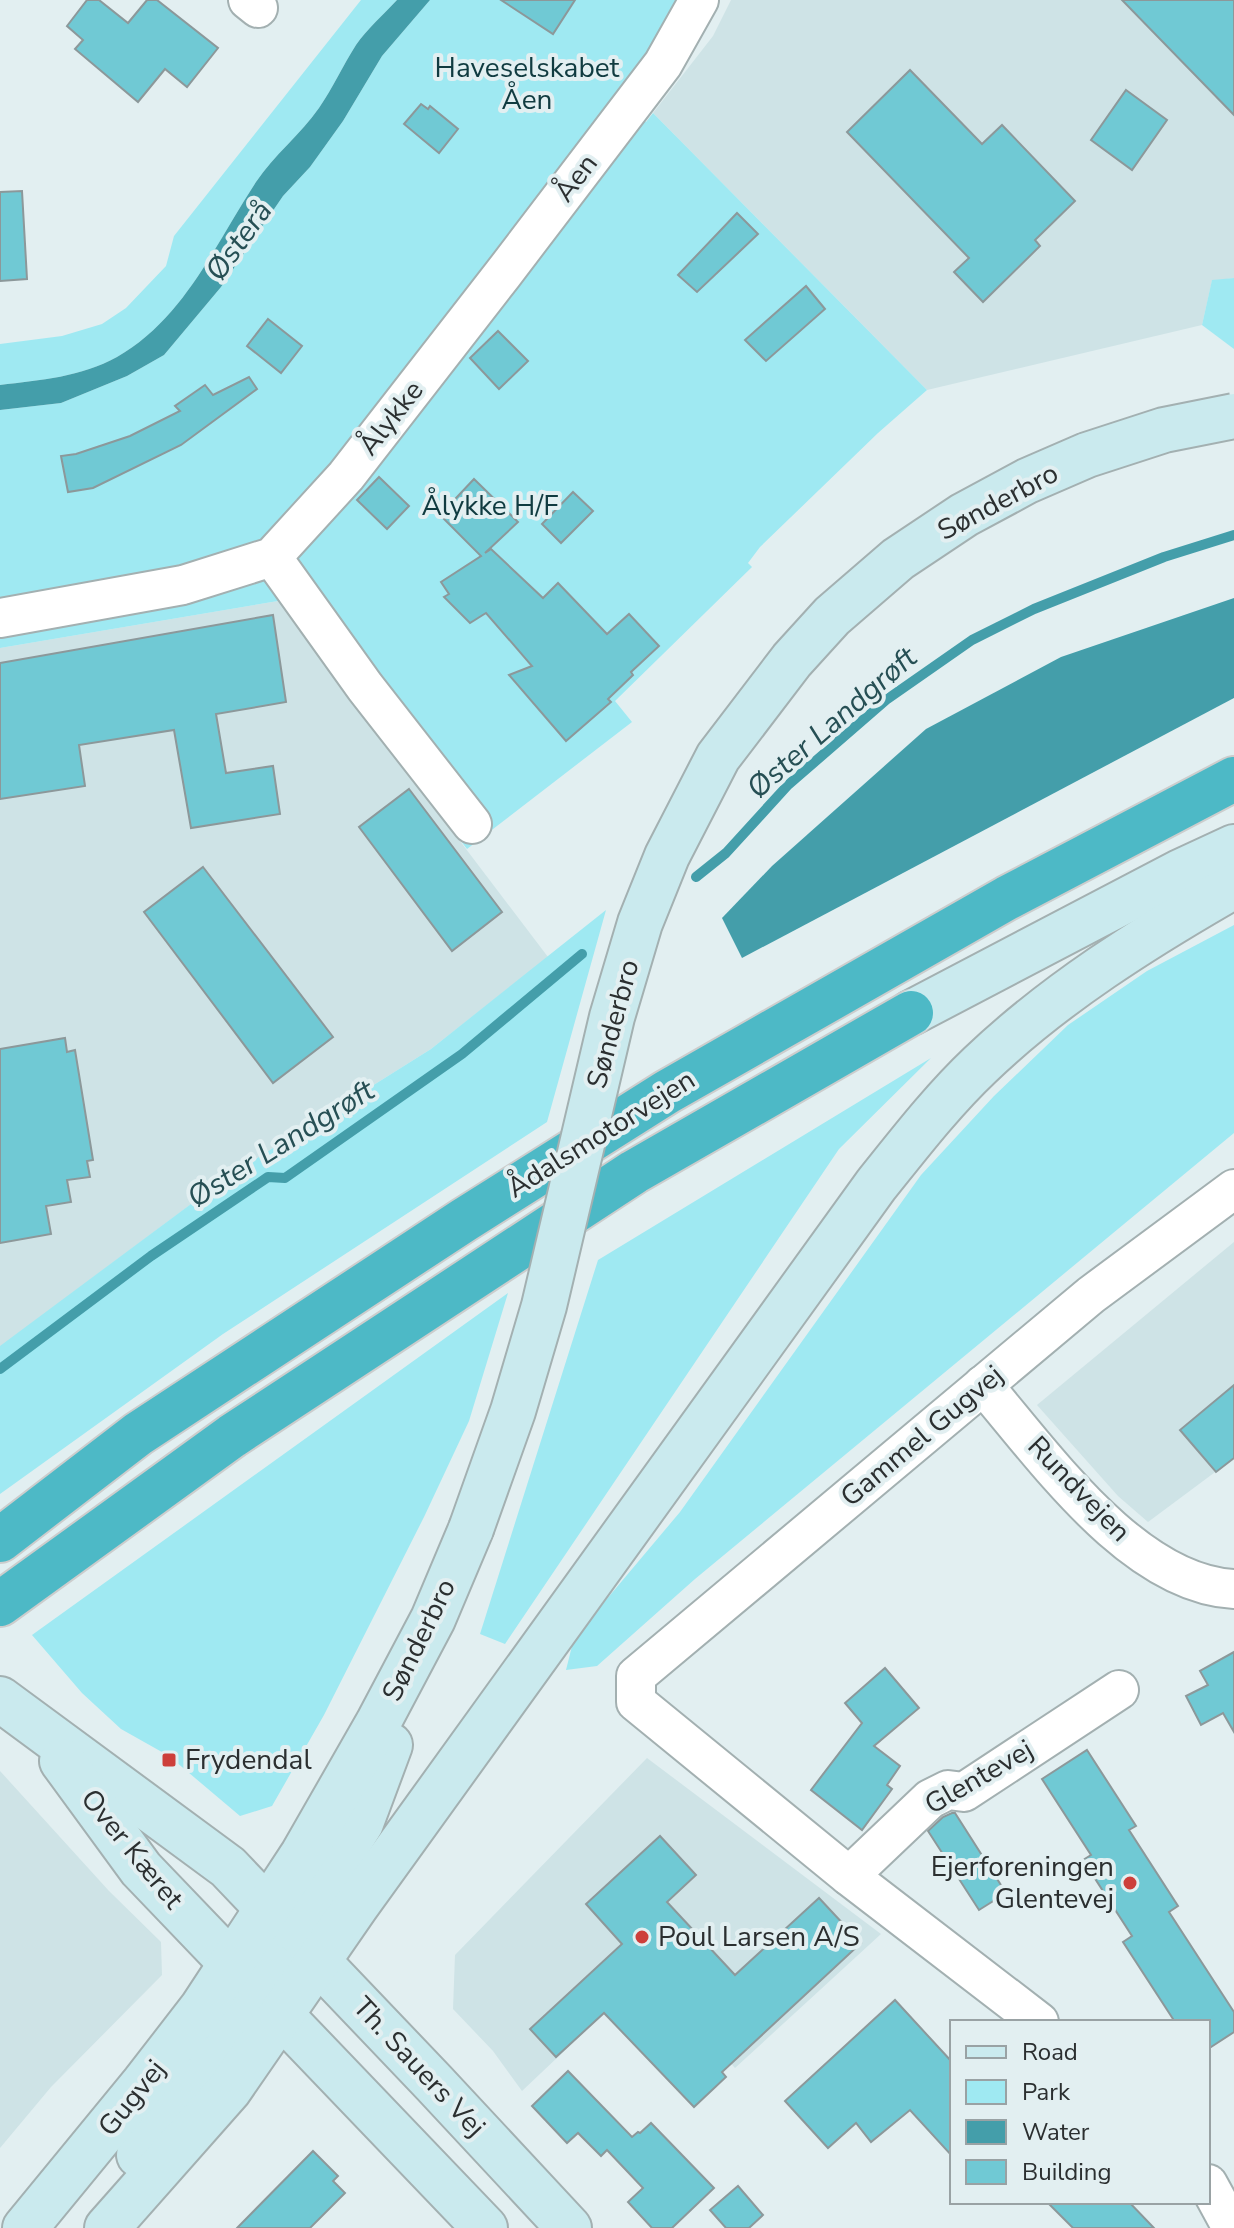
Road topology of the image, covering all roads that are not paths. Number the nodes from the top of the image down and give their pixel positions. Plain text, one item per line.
1 (699, 0) edge
2 (503, 274) joint
3 (1234, 416) edge
4 (272, 557) junction
5 (0, 618) edge
6 (1234, 779) edge
7 (472, 824) dead end
8 (1234, 847) edge
9 (1234, 886) edge
10 (911, 1013) joint
11 (1234, 1189) edge
12 (983, 1385) junction
13 (0, 1540) edge
14 (1234, 1589) edge
15 (0, 1604) edge
16 (1119, 1690) dead end
17 (24, 1718) edge
18 (849, 1876) junction
19 (292, 1934) junction
20 (257, 1990) junction
21 (1036, 2020) edge
22 (1210, 2188) edge
23 (25, 2228) edge
24 (87, 2228) edge
25 (107, 2228) edge
26 (485, 2228) edge
27 (569, 2228) edge
28 (1232, 2228) edge

1 - 2 street, Åen
2 - 4 street, Ålykke
3 - 19 street, Sønderbro, bridge
4 - 5 street
4 - 7 street
6 - 13 highway, Ådalsmotorvejen
8 - 10 street
9 - 19 street, Sønderbro
10 - 15 highway
11 - 12 street, Gammel Gugvej
12 - 14 street, Rundvejen
12 - 18 street, Gammel Gugvej
16 - 18 street, Glentevej
17 - 19 street, Over Kæret
17 - 20 street, Over Kæret
18 - 21 street
19 - 20 street, Sønderbro
19 - 20 street, Sønderbro
19 - 27 street, Th. Sauers Vej
20 - 23 street, Gugvej
20 - 24 street
20 - 25 street
20 - 26 street
22 - 28 street

